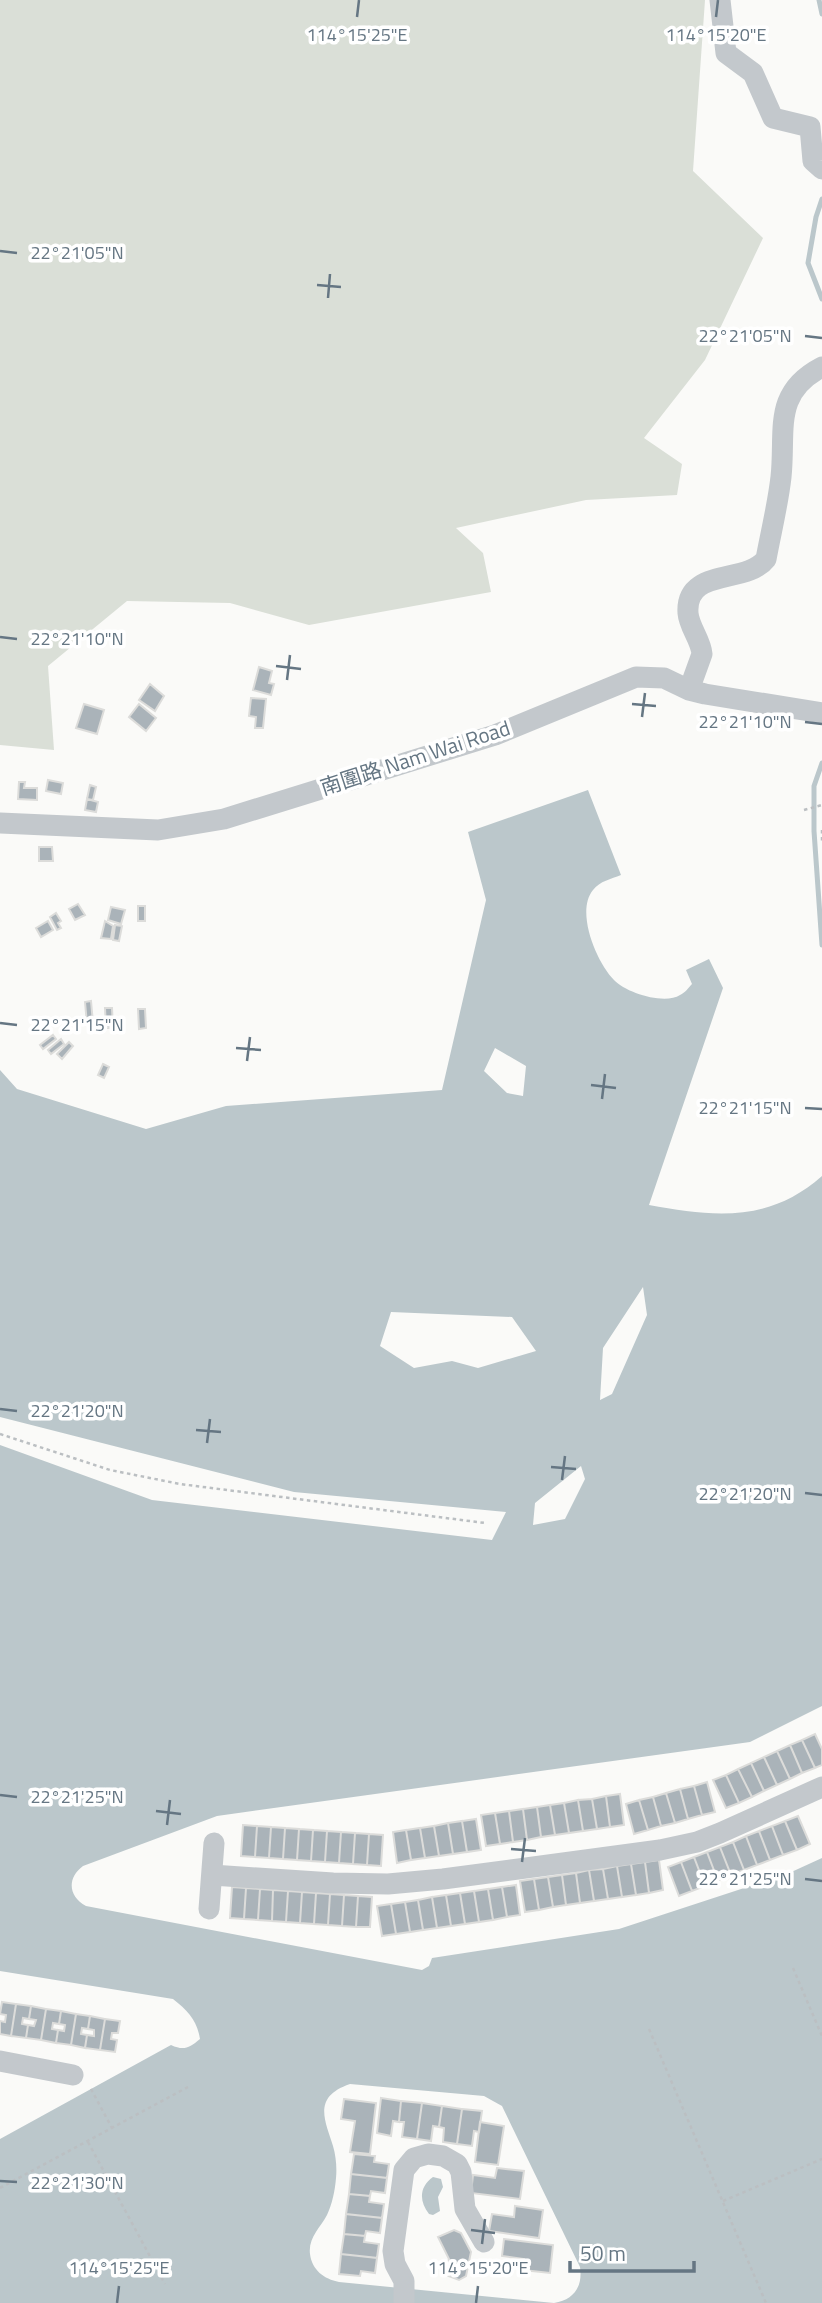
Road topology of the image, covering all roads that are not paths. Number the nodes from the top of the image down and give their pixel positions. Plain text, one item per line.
1 (720, 0) edge
2 (817, 165) edge
3 (822, 367) edge
4 (689, 690) junction
5 (822, 713) edge
6 (0, 823) edge
7 (822, 1787) edge
8 (214, 1843) dead end
9 (212, 1875) junction
10 (209, 1909) dead end
11 (0, 2061) edge
12 (74, 2075) dead end
13 (484, 2242) dead end
14 (404, 2296) edge

1 - 2 street
3 - 4 street
4 - 5 street, 南圍路 Nam Wai Road
4 - 6 street, 南圍路 Nam Wai Road
7 - 9 street
8 - 9 street
9 - 10 street
11 - 12 street
13 - 14 street

